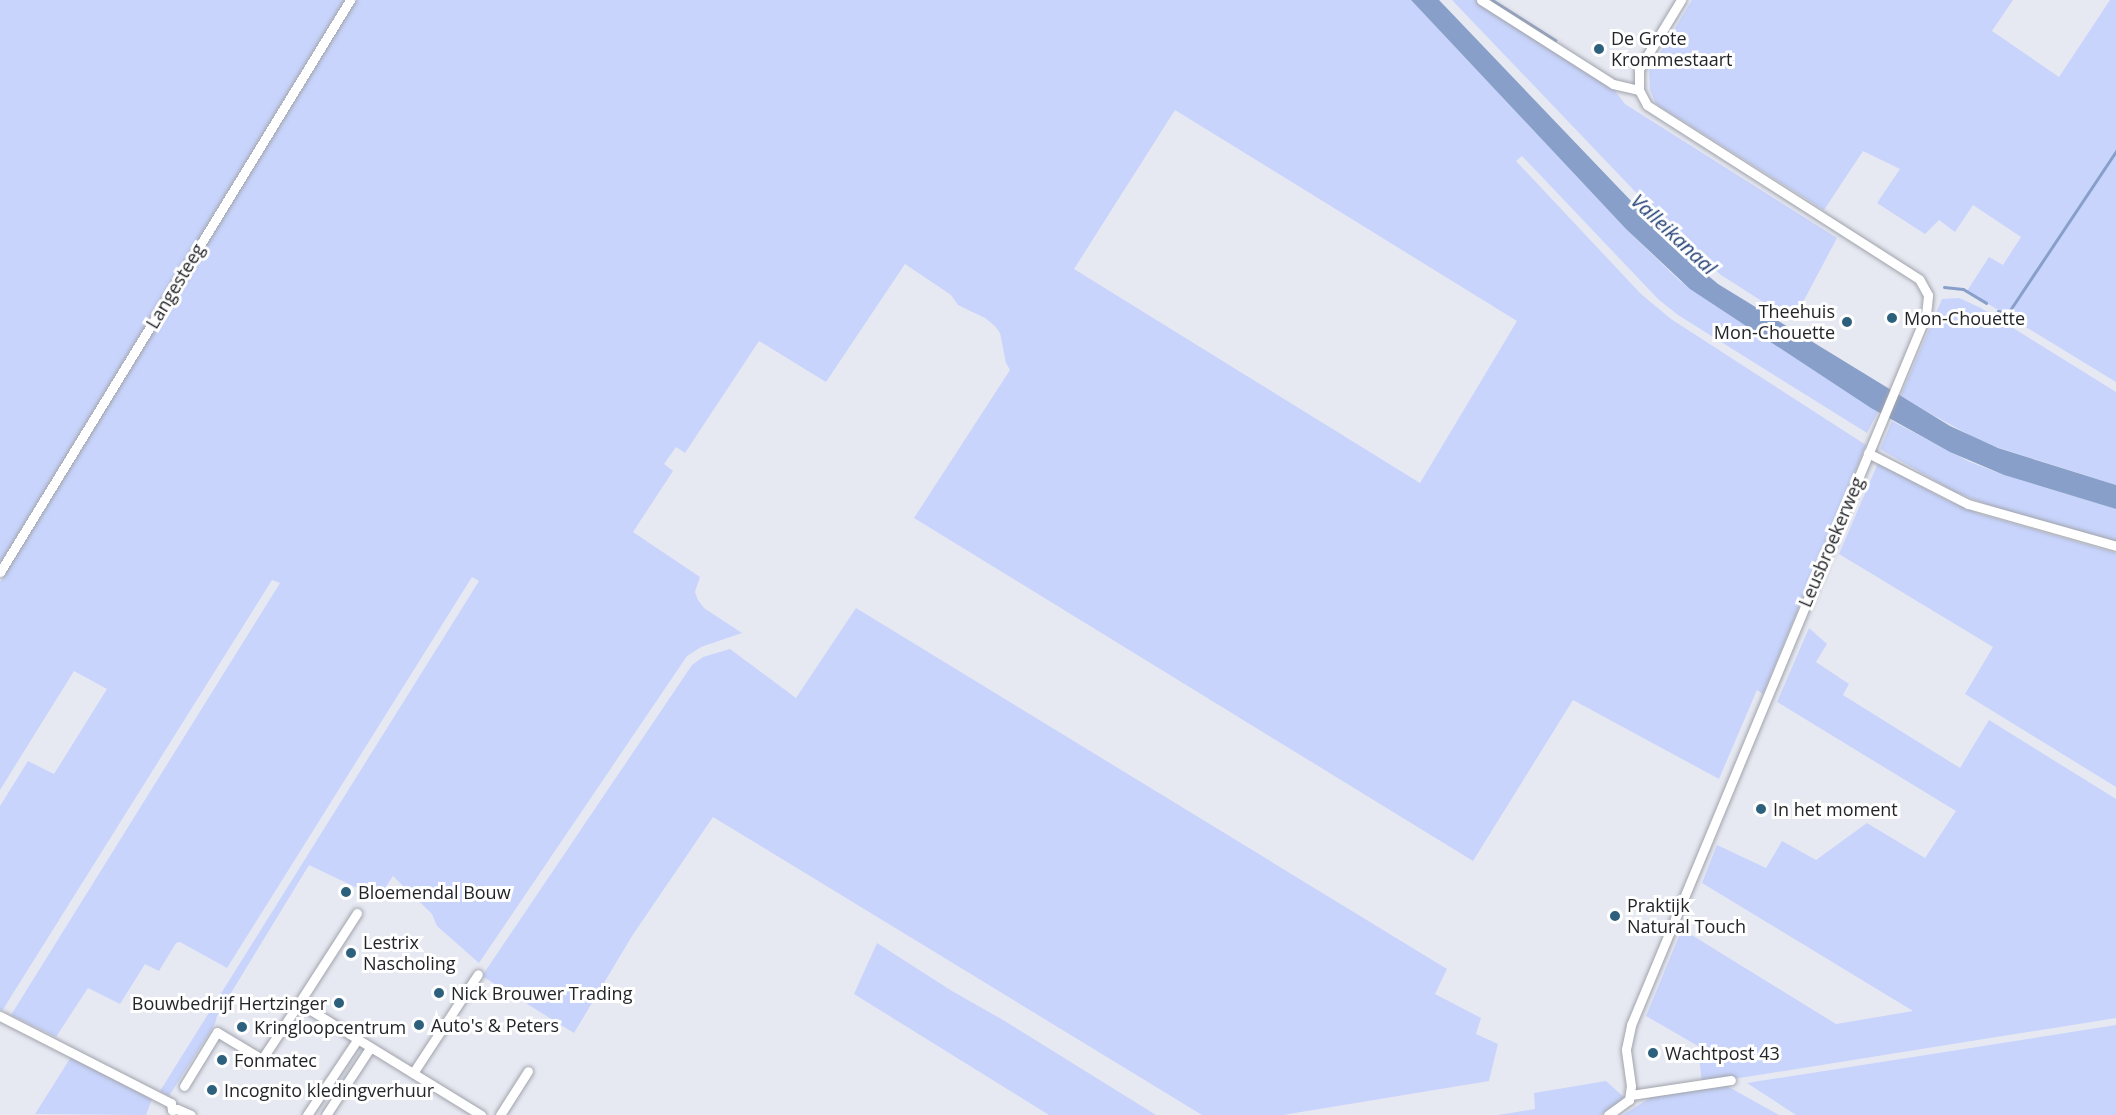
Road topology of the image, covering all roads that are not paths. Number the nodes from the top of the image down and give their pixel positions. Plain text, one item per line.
1 (350, 0) edge
2 (1481, 0) edge
3 (1681, 0) edge
4 (1638, 90) junction
5 (1868, 453) junction
6 (2116, 546) edge
7 (0, 572) edge
8 (357, 913) dead end
9 (478, 974) dead end
10 (299, 1003) junction
11 (0, 1016) edge
12 (357, 1040) junction
13 (370, 1048) junction
14 (528, 1071) dead end
15 (413, 1073) junction
16 (1731, 1080) dead end
17 (184, 1086) dead end
18 (1631, 1095) junction
19 (170, 1112) edge
20 (191, 1115) edge
21 (307, 1115) edge
22 (326, 1115) edge
23 (481, 1115) edge
24 (500, 1115) edge
25 (1608, 1115) edge

1 - 7 street, Langesteeg
2 - 4 street
3 - 4 street
4 - 5 street, Leusbroekerweg
5 - 6 street
5 - 18 street, Leusbroekerweg
8 - 10 street
9 - 15 street
10 - 12 street
10 - 17 street
11 - 19 street
12 - 13 street
12 - 21 street
13 - 15 street
13 - 22 street
14 - 24 street
15 - 23 street
16 - 18 street
18 - 25 street
19 - 20 street

